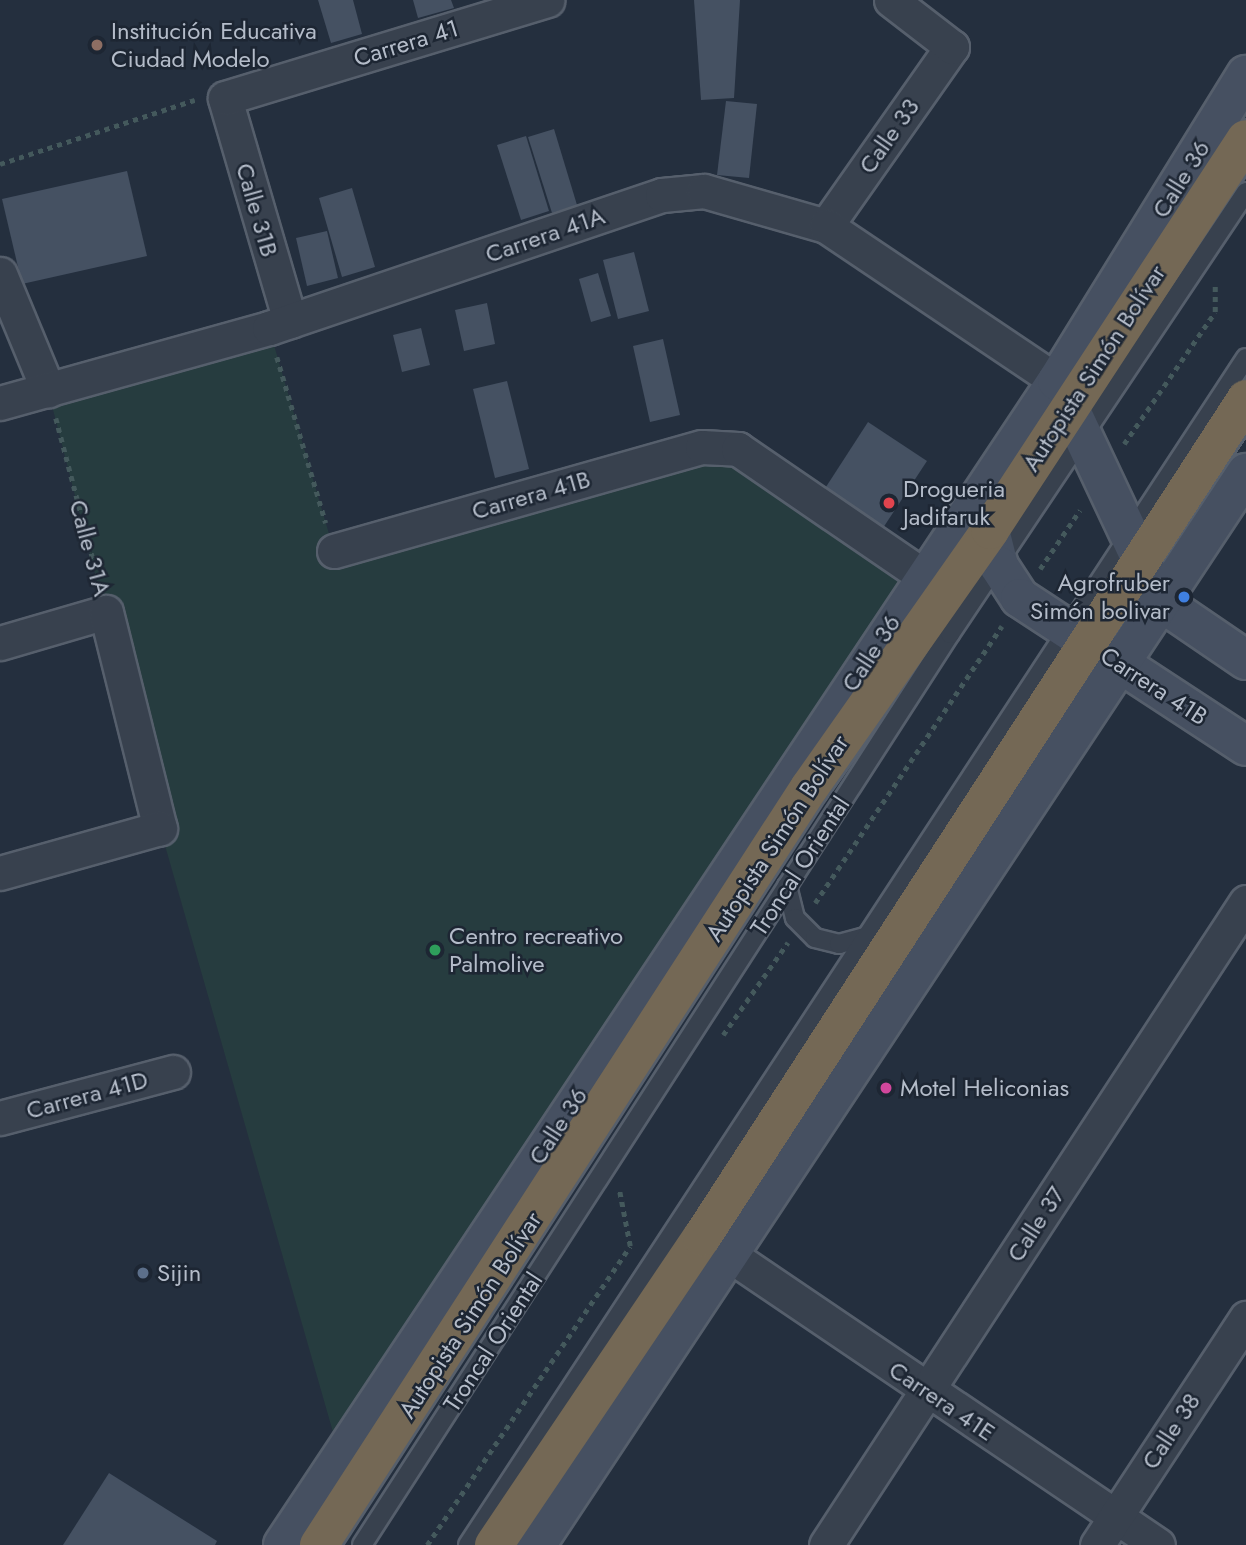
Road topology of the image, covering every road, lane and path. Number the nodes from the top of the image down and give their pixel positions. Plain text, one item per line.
1 (547, 0) edge
2 (891, 0) edge
3 (1246, 75) edge
4 (225, 98) junction
5 (1246, 139) edge
6 (0, 164) edge
7 (1246, 192) edge
8 (826, 226) junction
9 (0, 274) edge
10 (1215, 276) dead end
11 (279, 325) junction
12 (1246, 358) edge
13 (48, 390) junction
14 (1246, 399) edge
15 (0, 403) edge
16 (1070, 408) junction
17 (1246, 473) edge
18 (1102, 477) junction
19 (1135, 546) junction
20 (995, 548) junction
21 (334, 551) joint
22 (922, 575) junction
23 (1020, 598) junction
24 (1161, 602) junction
25 (106, 612) junction
26 (0, 643) edge
27 (1091, 646) junction
28 (1246, 660) edge
29 (1246, 746) edge
30 (808, 788) junction
31 (747, 841) junction
32 (0, 873) edge
33 (787, 886) junction
34 (1246, 902) edge
35 (730, 907) junction
36 (800, 926) junction
37 (868, 936) junction
38 (721, 1038) dead end
39 (173, 1072) dead end
40 (0, 1118) edge
41 (618, 1183) dead end
42 (728, 1254) junction
43 (1246, 1319) edge
44 (926, 1392) junction
45 (1115, 1517) junction
46 (283, 1545) edge
47 (319, 1545) edge
48 (362, 1545) edge
49 (427, 1545) edge
50 (468, 1545) edge
51 (494, 1545) edge
52 (536, 1545) edge
53 (826, 1545) edge
54 (1097, 1545) edge
55 (1158, 1545) edge

1 - 4 street, Carrera 41
2 - 8 street, Calle 33
3 - 16 street, Calle 36
4 - 6 path
4 - 11 street, Calle 31B
5 - 16 highway, Autopista Simón Bolívar
7 - 16 lane
8 - 11 street, Carrera 41A
8 - 16 street, Carrera 41A
9 - 13 street
10 - 18 path
11 - 13 street, Carrera 41A
11 - 21 path
12 - 19 lane
13 - 15 street, Carrera 41A
13 - 25 path, Calle 31A
14 - 19 highway
16 - 18 street
16 - 20 highway, Autopista Simón Bolívar
16 - 22 street, Calle 36
17 - 24 street
18 - 19 street
18 - 23 path
19 - 24 street
19 - 27 highway
20 - 23 street, Carrera 41B
20 - 30 highway, Autopista Simón Bolívar
20 - 33 lane, Troncal Oriental
21 - 22 street, Carrera 41B
22 - 31 street, Calle 36
23 - 27 street, Carrera 41B
23 - 36 path
24 - 27 street
24 - 28 street
25 - 26 street
25 - 32 street, Calle 31A
27 - 29 street, Carrera 41B
27 - 37 lane
27 - 42 street
27 - 51 highway
30 - 31 highway
30 - 35 highway, Autopista Simón Bolívar
31 - 35 highway
31 - 46 street, Calle 36
33 - 36 lane
33 - 48 lane, Troncal Oriental
34 - 44 street, Calle 37
35 - 47 highway, Autopista Simón Bolívar
36 - 37 lane
36 - 38 path
37 - 50 lane
39 - 40 street, Carrera 41D
41 - 49 path
42 - 44 street, Carrera 41E
42 - 52 street
43 - 45 street, Calle 38
44 - 45 street, Carrera 41E
44 - 53 street, Calle 37
45 - 54 street, Calle 38
45 - 55 street, Carrera 41E

